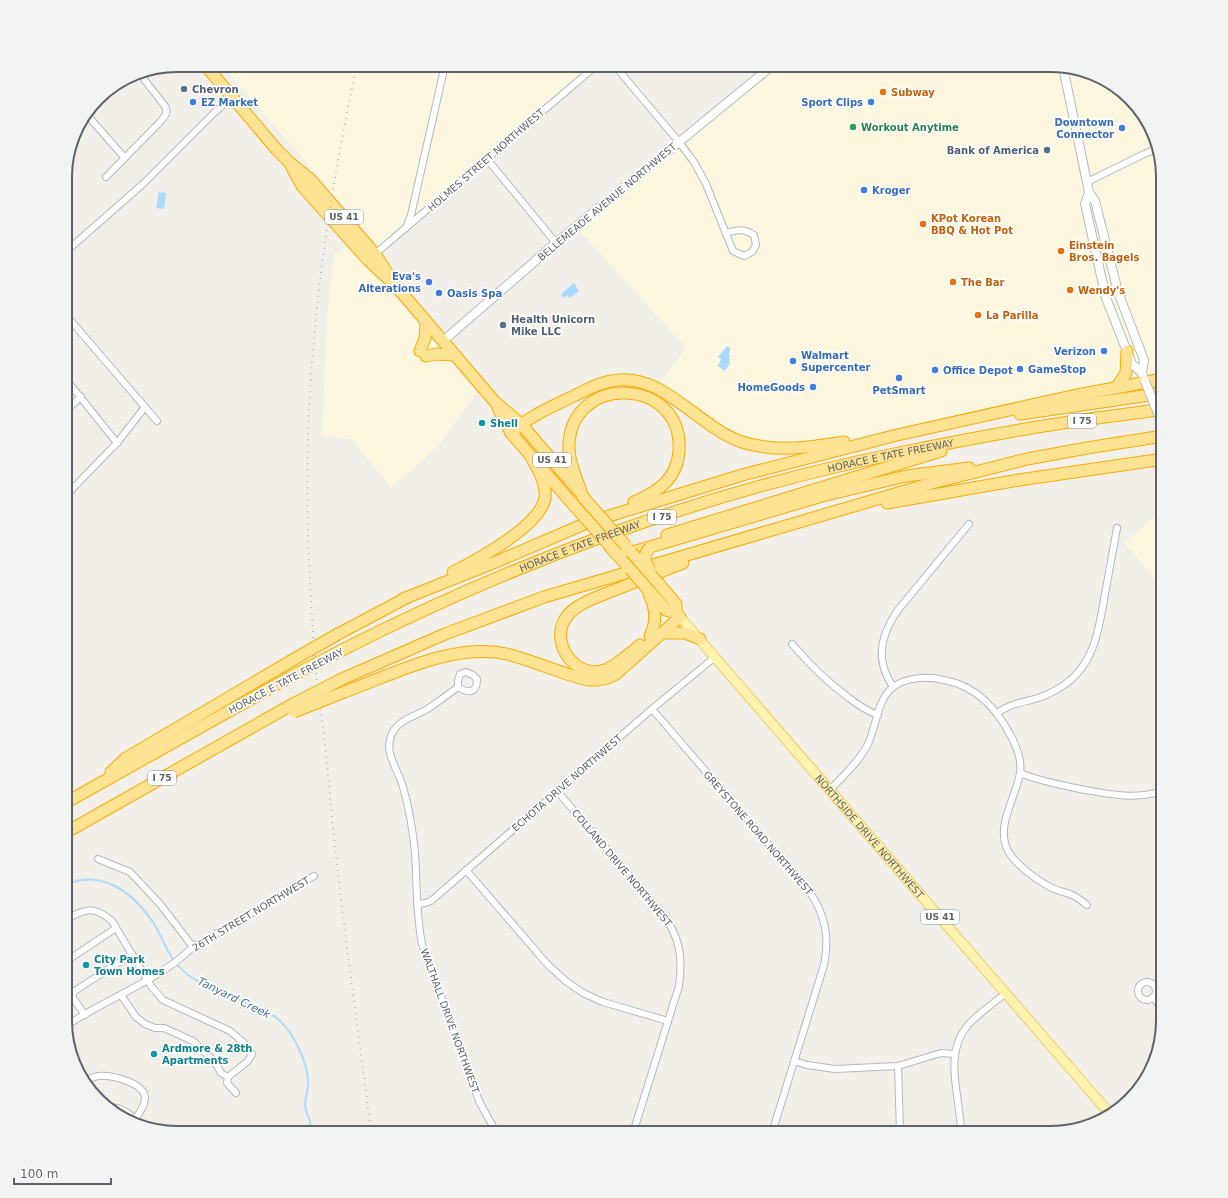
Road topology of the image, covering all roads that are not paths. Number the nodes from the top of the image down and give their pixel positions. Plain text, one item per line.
1 (211, 72) edge
2 (442, 72) edge
3 (589, 72) edge
4 (620, 72) edge
5 (764, 72) edge
6 (1063, 73) edge
7 (143, 78) edge
8 (232, 97) junction
9 (91, 118) edge
10 (679, 142) junction
11 (1152, 151) edge
12 (124, 157) junction
13 (487, 159) junction
14 (289, 162) junction
15 (106, 177) dead end
16 (1087, 182) junction
17 (1089, 192) junction
18 (405, 229) junction
19 (725, 233) junction
20 (556, 243) junction
21 (72, 246) edge
22 (375, 254) junction
23 (396, 286) junction
24 (426, 321) junction
25 (72, 322) edge
26 (443, 341) junction
27 (1126, 351) junction
28 (455, 355) junction
29 (1144, 377) junction
30 (1156, 378) edge
31 (72, 387) edge
32 (1118, 387) junction
33 (1156, 394) edge
34 (80, 397) junction
35 (495, 402) junction
36 (72, 404) edge
37 (145, 407) junction
38 (1156, 408) edge
39 (1156, 410) edge
40 (157, 421) dead end
41 (521, 424) junction
42 (925, 429) junction
43 (511, 432) junction
44 (1001, 434) junction
45 (896, 435) junction
46 (1156, 437) edge
47 (117, 443) junction
48 (530, 455) junction
49 (1027, 459) junction
50 (1156, 460) edge
51 (1141, 462) junction
52 (1156, 464) edge
53 (72, 489) edge
54 (583, 497) junction
55 (831, 512) junction
56 (583, 524) junction
57 (970, 524) dead end
58 (1116, 528) dead end
59 (772, 530) junction
60 (610, 546) junction
61 (631, 548) junction
62 (650, 548) junction
63 (630, 569) junction
64 (661, 587) junction
65 (651, 595) junction
66 (403, 599) junction
67 (678, 615) junction
68 (664, 633) junction
69 (650, 636) junction
70 (700, 639) junction
71 (792, 644) dead end
72 (715, 657) junction
73 (458, 687) dead end
74 (893, 687) junction
75 (294, 708) junction
76 (652, 709) junction
77 (997, 713) junction
78 (878, 715) junction
79 (1020, 773) junction
80 (98, 785) junction
81 (830, 790) junction
82 (557, 791) junction
83 (1156, 792) edge
84 (72, 799) edge
85 (72, 829) edge
86 (98, 859) dead end
87 (466, 870) junction
88 (314, 876) dead end
89 (417, 904) junction
90 (1087, 904) dead end
91 (72, 916) edge
92 (116, 928) junction
93 (193, 947) junction
94 (132, 954) junction
95 (72, 957) edge
96 (147, 980) junction
97 (1006, 993) junction
98 (121, 995) junction
99 (1153, 997) dead end
100 (1156, 1001) edge
101 (85, 1015) junction
102 (668, 1021) junction
103 (72, 1022) edge
104 (955, 1054) junction
105 (794, 1061) junction
106 (898, 1066) junction
107 (228, 1078) junction
108 (90, 1079) edge
109 (236, 1093) dead end
110 (121, 1109) edge
111 (1106, 1110) edge
112 (131, 1115) edge
113 (139, 1118) edge
114 (493, 1126) edge
115 (635, 1126) edge
116 (774, 1126) edge
117 (900, 1126) edge
118 (960, 1126) edge

1 - 8 highway, NORTHSIDE DRIVE NORTHWEST / US 41
2 - 18 street
3 - 13 street, HOLMES STREET NORTHWEST
4 - 10 street
5 - 10 main road, BELLEMEADE AVENUE NORTHWEST
6 - 16 main road
7 - 12 street
8 - 14 highway, NORTHSIDE DRIVE NORTHWEST / US 41
8 - 21 street
9 - 12 street
10 - 19 street
10 - 20 main road, BELLEMEADE AVENUE NORTHWEST
11 - 16 street
12 - 15 street
13 - 18 street, HOLMES STREET NORTHWEST
13 - 20 street
14 - 22 highway, NORTHSIDE DRIVE NORTHWEST / US 41
14 - 23 highway, NORTHSIDE DRIVE NORTHWEST / US 41
16 - 17 main road
17 - 27 main road
17 - 29 main road
18 - 22 street, HOLMES STREET NORTHWEST
19 - 19 street
20 - 26 main road, BELLEMEADE AVENUE NORTHWEST
22 - 23 highway, NORTHSIDE DRIVE NORTHWEST / US 41
23 - 24 highway, NORTHSIDE DRIVE NORTHWEST / US 41
24 - 26 highway, NORTHSIDE DRIVE NORTHWEST / US 41
24 - 28 highway
25 - 37 street
26 - 28 highway, NORTHSIDE DRIVE NORTHWEST / US 41
27 - 29 main road
27 - 32 highway
28 - 35 highway, NORTHSIDE DRIVE NORTHWEST / US 41
29 - 30 highway
29 - 32 highway
29 - 38 main road, bridge
31 - 34 street
32 - 42 highway
33 - 42 highway
34 - 36 street
34 - 47 street
35 - 41 highway, NORTHSIDE DRIVE NORTHWEST / US 41
35 - 43 highway, NORTHSIDE DRIVE NORTHWEST / US 41
37 - 40 street
37 - 47 street
39 - 44 highway, HORACE E TATE FREEWAY / I 75
41 - 43 highway
41 - 45 highway
41 - 54 highway, NORTHSIDE DRIVE NORTHWEST / US 41
42 - 45 highway
43 - 48 highway, NORTHSIDE DRIVE NORTHWEST / US 41
44 - 61 highway
44 - 80 highway, HORACE E TATE FREEWAY / I 75, bridge
45 - 56 highway
46 - 49 highway, I 75
47 - 53 street
48 - 60 highway, NORTHSIDE DRIVE NORTHWEST / US 41, bridge
48 - 66 highway
49 - 55 highway, I 75
49 - 62 highway
50 - 51 highway
51 - 52 highway
51 - 55 highway
54 - 56 highway
54 - 61 highway, NORTHSIDE DRIVE NORTHWEST / US 41, bridge
55 - 59 highway, I 75
56 - 66 highway
57 - 74 street
58 - 77 street
59 - 69 highway
59 - 75 highway, I 75, bridge
60 - 61 highway
60 - 63 highway, NORTHSIDE DRIVE NORTHWEST / US 41
61 - 62 highway
61 - 63 highway
61 - 64 highway, NORTHSIDE DRIVE NORTHWEST / US 41, bridge
62 - 64 highway, bridge
63 - 65 highway, NORTHSIDE DRIVE NORTHWEST / US 41, bridge
64 - 67 highway, NORTHSIDE DRIVE NORTHWEST / US 41
65 - 67 highway, NORTHSIDE DRIVE NORTHWEST / US 41
65 - 69 highway
66 - 80 highway, bridge
67 - 68 highway
67 - 69 highway
67 - 70 main road, NORTHSIDE DRIVE NORTHWEST / US 41
68 - 70 highway
68 - 75 highway, bridge
70 - 72 main road, NORTHSIDE DRIVE NORTHWEST / US 41
71 - 78 street
72 - 76 street, ECHOTA DRIVE NORTHWEST
72 - 81 main road, NORTHSIDE DRIVE NORTHWEST / US 41
73 - 89 street, WALTHALL DRIVE NORTHWEST
74 - 77 street
74 - 78 street
75 - 85 highway, I 75
76 - 82 street, ECHOTA DRIVE NORTHWEST
76 - 105 street, GREYSTONE ROAD NORTHWEST
77 - 79 street
78 - 81 street
79 - 83 street
79 - 90 street
80 - 84 highway, HORACE E TATE FREEWAY / I 75
81 - 97 main road, NORTHSIDE DRIVE NORTHWEST / US 41
82 - 87 street, ECHOTA DRIVE NORTHWEST
82 - 102 street, COLLAND DRIVE NORTHWEST
86 - 93 street
87 - 89 street, ECHOTA DRIVE NORTHWEST
87 - 102 street
88 - 93 street, 26TH STREET NORTHWEST
89 - 114 street, WALTHALL DRIVE NORTHWEST
91 - 92 street
92 - 94 street
92 - 95 street
93 - 96 street, 26TH STREET NORTHWEST
94 - 96 street
94 - 101 street
96 - 98 street, 26TH STREET NORTHWEST
96 - 107 street
97 - 104 street
97 - 111 main road, NORTHSIDE DRIVE NORTHWEST / US 41
98 - 101 street, 26TH STREET NORTHWEST
98 - 107 street
99 - 100 street
101 - 103 street, 26TH STREET NORTHWEST
102 - 115 street, COLLAND DRIVE NORTHWEST
104 - 106 street
104 - 118 street
105 - 106 street
105 - 116 street, GREYSTONE ROAD NORTHWEST
106 - 117 street
107 - 109 street
108 - 113 street
110 - 112 street

